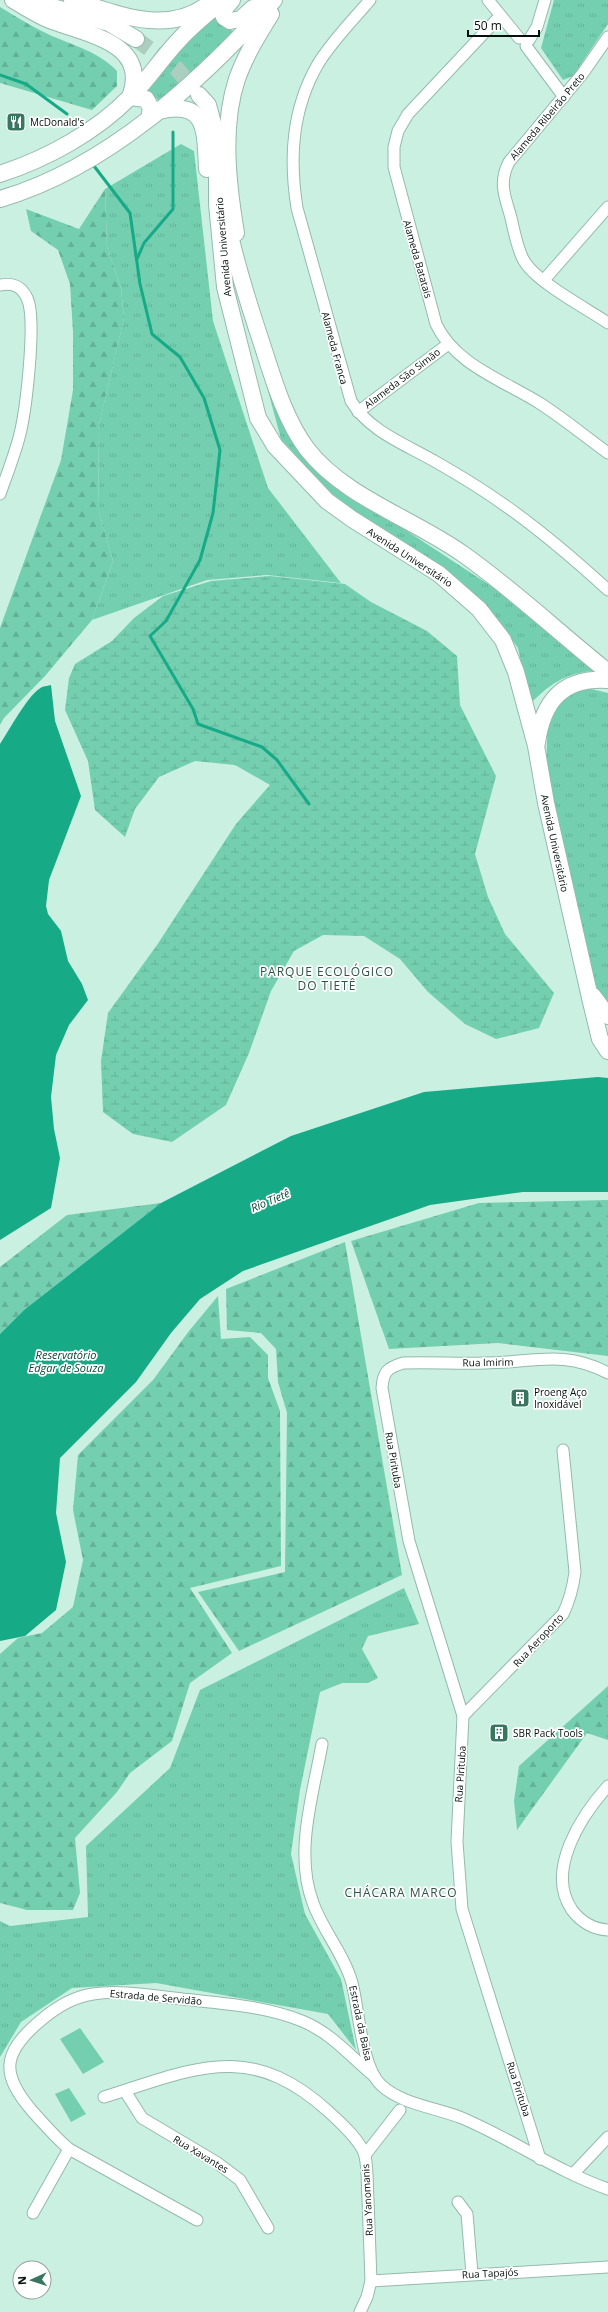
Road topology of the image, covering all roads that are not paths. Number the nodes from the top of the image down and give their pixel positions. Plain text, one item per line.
1 (12, 0) edge
2 (72, 0) edge
3 (213, 0) edge
4 (223, 0) edge
5 (232, 0) edge
6 (370, 0) edge
7 (488, 0) edge
8 (545, 0) edge
9 (36, 1) edge
10 (273, 3) edge
11 (500, 16) junction
12 (608, 37) edge
13 (136, 39) tunnel mouth
14 (524, 41) junction
15 (196, 87) junction
16 (130, 97) junction
17 (564, 97) junction
18 (154, 115) junction
19 (0, 174) edge
20 (218, 176) junction
21 (0, 199) edge
22 (608, 207) edge
23 (544, 280) junction
24 (0, 284) edge
25 (225, 287) junction
26 (248, 300) junction
27 (608, 323) edge
28 (447, 344) junction
29 (358, 412) junction
30 (608, 453) edge
31 (0, 494) edge
32 (608, 590) edge
33 (608, 672) edge
34 (608, 680) edge
35 (536, 746) junction
36 (589, 988) junction
37 (608, 1016) edge
38 (608, 1051) edge
39 (608, 1373) edge
40 (382, 1388) joint
41 (563, 1450) dead end
42 (463, 1716) junction
43 (322, 1744) dead end
44 (608, 1786) edge
45 (608, 1930) edge
46 (374, 2076) junction
47 (125, 2091) junction
48 (104, 2097) dead end
49 (400, 2110) dead end
50 (608, 2138) edge
51 (69, 2149) junction
52 (365, 2155) junction
53 (540, 2159) junction
54 (573, 2174) junction
55 (608, 2189) edge
56 (458, 2202) dead end
57 (33, 2213) dead end
58 (197, 2220) dead end
59 (268, 2228) dead end
60 (608, 2267) edge
61 (472, 2274) junction
62 (371, 2281) junction
63 (360, 2312) edge

1 - 16 main road
2 - 3 main road
4 - 16 main road
5 - 10 main road
6 - 29 street, Alameda Franca
7 - 11 street
8 - 14 street
9 - 13 main road
10 - 15 main road
10 - 26 main road
11 - 14 street
11 - 28 street, Alameda Batatais
12 - 17 street, Alameda Ribeirão Preto
14 - 17 street
15 - 18 main road
15 - 20 main road, Avenida Universitário
16 - 18 main road
16 - 19 main road
17 - 23 street, Alameda Ribeirão Preto
18 - 21 main road
18 - 25 main road
20 - 25 main road, Avenida Universitário
20 - 26 main road, Avenida Universitário
22 - 23 street
23 - 27 street, Alameda Ribeirão Preto
24 - 31 street
25 - 35 main road, Avenida Universitário
26 - 33 main road, Avenida Universitário
28 - 29 street, Alameda São Simão
28 - 30 street, Alameda Batatais
29 - 32 street, Alameda Franca
34 - 35 main road
35 - 36 main road, Avenida Universitário
36 - 37 main road
36 - 38 main road, Avenida Universitário
39 - 40 street, Rua Imirim
40 - 42 street, Rua Pirituba
41 - 42 street, Rua Aeroporto
42 - 53 street, Rua Pirituba
43 - 46 street, Estrada da Balsa
44 - 45 street
46 - 51 street, Estrada de Servidão
46 - 53 street, Estrada da Balsa
47 - 48 street, Rua Yanomanis
47 - 52 street, Rua Yanomanis
47 - 59 street, Rua Xavantes
49 - 52 street
50 - 54 street
51 - 57 street
51 - 58 street, Estrada de Servidão
52 - 62 street, Rua Yanomanis
53 - 54 street, Estrada da Balsa
54 - 55 street, Estrada da Balsa
56 - 61 street
60 - 61 street, Rua Tapajós
61 - 62 street, Rua Tapajós
62 - 63 street, Rua Yanomanis

